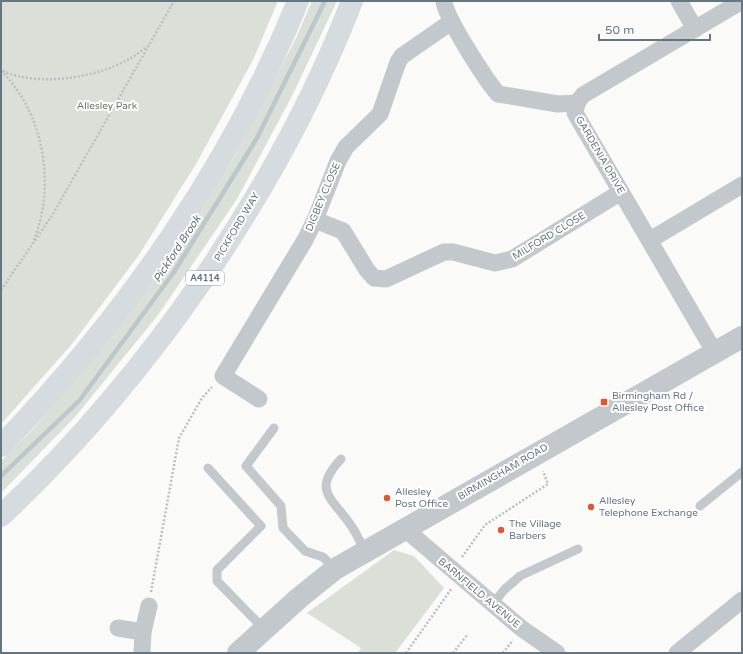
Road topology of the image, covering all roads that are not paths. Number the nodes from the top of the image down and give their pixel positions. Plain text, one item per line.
1 (298, 1) edge
2 (352, 1) edge
3 (444, 1) edge
4 (679, 1) edge
5 (742, 2) edge
6 (451, 22) junction
7 (695, 29) junction
8 (577, 104) junction
9 (742, 185) edge
10 (621, 192) junction
11 (315, 220) junction
12 (650, 240) junction
13 (742, 338) edge
14 (715, 353) junction
15 (259, 399) dead end
16 (274, 428) dead end
17 (1, 446) edge
18 (341, 459) dead end
19 (208, 468) dead end
20 (742, 472) edge
21 (700, 506) dead end
22 (1, 516) edge
23 (405, 529) junction
24 (578, 548) dead end
25 (365, 551) junction
26 (335, 569) junction
27 (742, 600) edge
28 (493, 604) junction
29 (148, 606) road end
30 (118, 628) dead end
31 (264, 629) junction
32 (143, 632) junction
33 (142, 653) edge
34 (238, 653) edge
35 (557, 653) edge
36 (677, 653) edge

1 - 17 highway
2 - 22 highway, PICKFORD WAY / A4114
3 - 6 street
4 - 7 street
5 - 7 street, GARDENIA DRIVE
6 - 8 street
6 - 11 street, DIGBEY CLOSE
7 - 8 street, GARDENIA DRIVE
8 - 10 street, GARDENIA DRIVE
9 - 12 street
10 - 11 street, MILFORD CLOSE
10 - 12 street, GARDENIA DRIVE
11 - 15 street, DIGBEY CLOSE
12 - 14 street, GARDENIA DRIVE
13 - 14 street, BIRMINGHAM ROAD
14 - 23 street, BIRMINGHAM ROAD
16 - 26 lane
18 - 25 lane
19 - 31 lane
20 - 21 lane
23 - 25 street, BIRMINGHAM ROAD
23 - 28 street, BARNFIELD AVENUE
24 - 28 lane
25 - 26 street, BIRMINGHAM ROAD
26 - 31 street, BIRMINGHAM ROAD
27 - 36 street
28 - 35 street, BARNFIELD AVENUE
29 - 32 street
30 - 32 street
31 - 34 street, BIRMINGHAM ROAD
32 - 33 street

